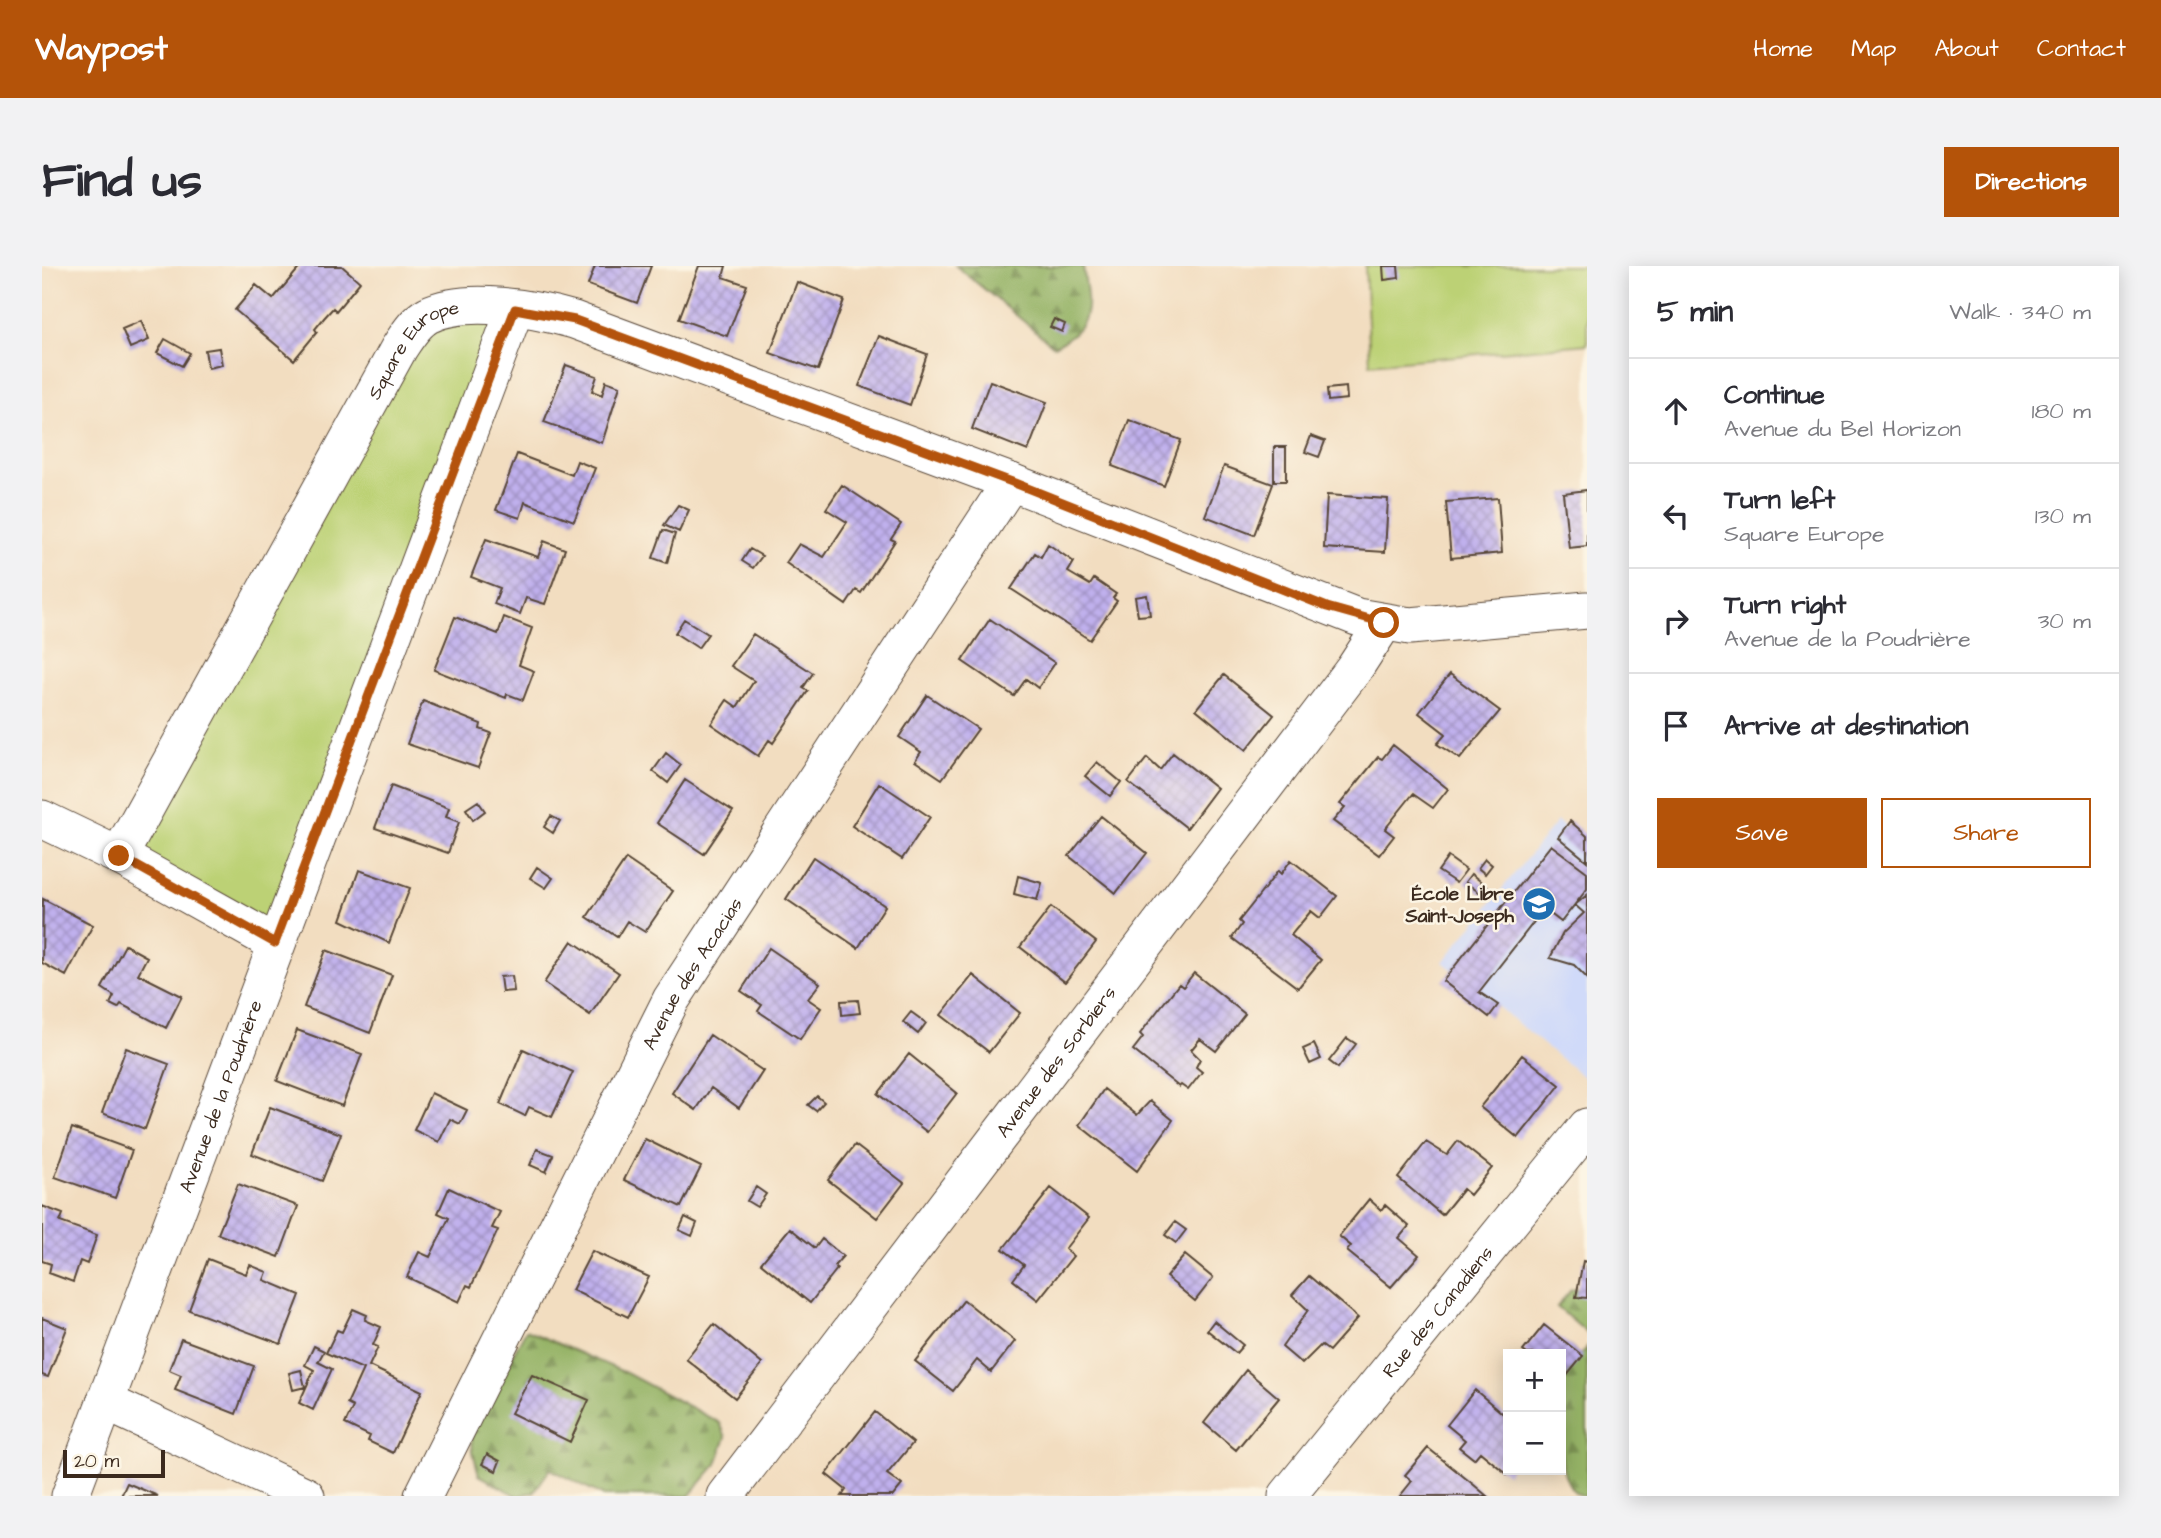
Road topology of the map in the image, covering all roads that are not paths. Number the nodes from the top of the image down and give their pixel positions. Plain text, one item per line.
1 (515, 309) junction
2 (1012, 482) junction
3 (1587, 610) edge
4 (1384, 623) junction
5 (42, 819) edge
6 (119, 856) junction
7 (275, 943) junction
8 (1587, 1127) edge
9 (106, 1402) junction
10 (69, 1496) edge
11 (306, 1496) edge
12 (424, 1496) edge
13 (725, 1496) edge
14 (1287, 1496) edge

1 - 2 street, Square Europe
1 - 6 street, Square Europe
1 - 7 street
2 - 4 street, Square Europe
2 - 12 street, Avenue des Acacias
3 - 4 street, Square Europe
4 - 13 street, Avenue des Sorbiers
5 - 6 street
6 - 7 street
7 - 9 street, Avenue de la Poudrière
8 - 14 street, Rue des Canadiens
9 - 10 street, Avenue de la Poudrière
9 - 11 street

